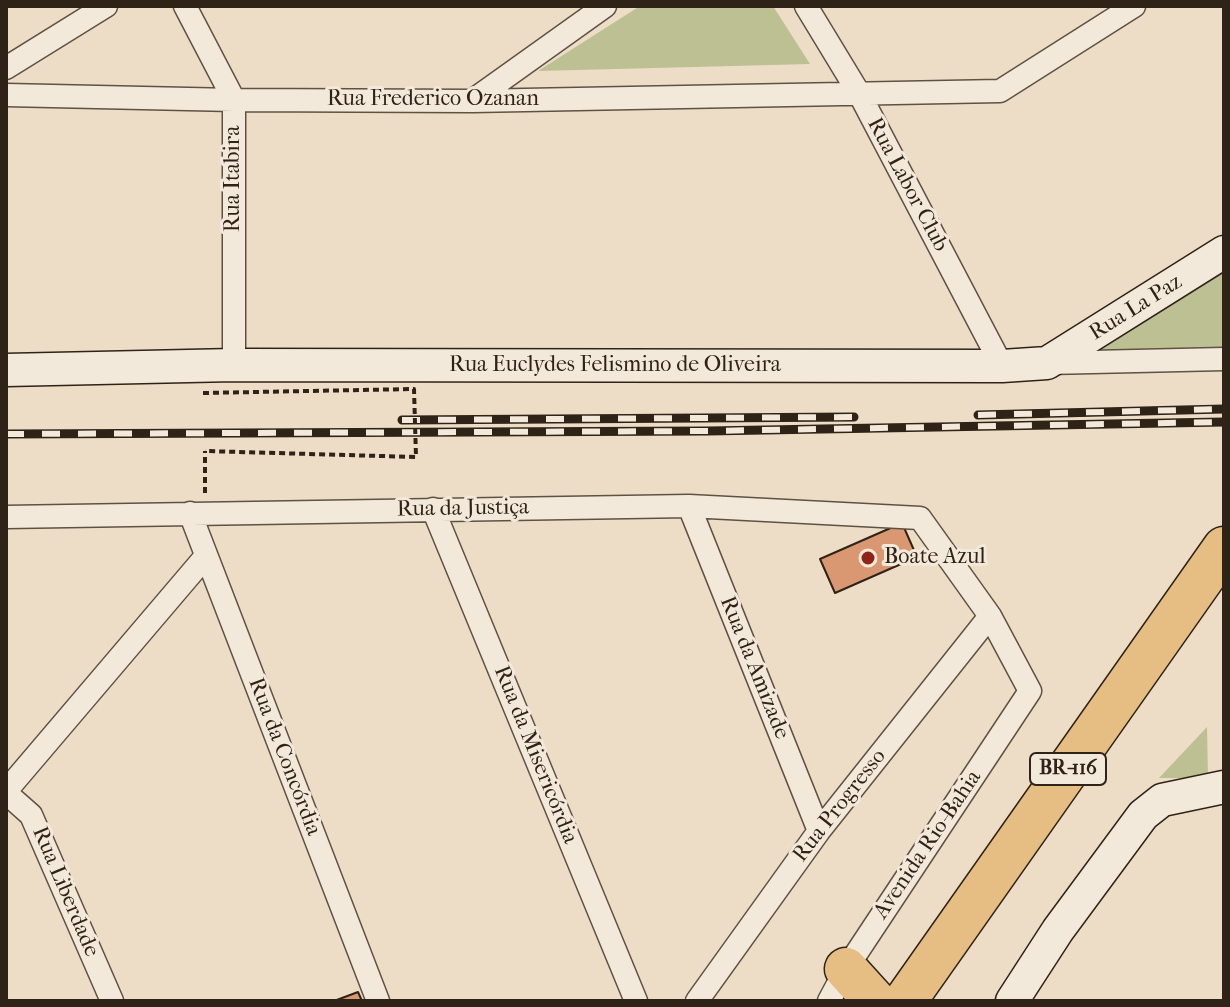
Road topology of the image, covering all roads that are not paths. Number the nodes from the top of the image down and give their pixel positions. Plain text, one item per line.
1 (106, 6) edge
2 (185, 6) edge
3 (605, 6) edge
4 (806, 6) edge
5 (1134, 6) edge
6 (6, 68) edge
7 (6, 95) edge
8 (860, 95) junction
9 (234, 100) junction
10 (472, 101) junction
11 (1224, 252) edge
12 (1224, 359) edge
13 (1047, 363) junction
14 (234, 365) junction
15 (1002, 366) junction
16 (6, 370) edge
17 (689, 506) junction
18 (433, 509) junction
19 (197, 513) junction
20 (6, 517) edge
21 (1224, 548) edge
22 (206, 556) junction
23 (990, 616) junction
24 (1224, 787) edge
25 (6, 792) edge
26 (819, 831) junction
27 (837, 985) edge
28 (897, 998) edge
29 (112, 1001) edge
30 (378, 1001) edge
31 (636, 1001) edge
32 (697, 1001) edge
33 (1012, 1001) edge

1 - 6 street
2 - 9 street, Rua Itabira
3 - 10 street
4 - 8 street, Rua Labor Club
5 - 8 street, Rua Frederico Ozanan
7 - 9 street, Rua Frederico Ozanan
8 - 10 street, Rua Frederico Ozanan
8 - 15 street, Rua Labor Club
9 - 10 street, Rua Frederico Ozanan
9 - 14 street, Rua Itabira
11 - 13 street, Rua La Paz
12 - 13 street, Rua Euclydes Felismino de Oliveira
13 - 15 street, Rua Euclydes Felismino de Oliveira
14 - 15 street, Rua Euclydes Felismino de Oliveira
14 - 16 street, Rua Euclydes Felismino de Oliveira
17 - 18 street, Rua da Justiça
17 - 23 street, Rua da Justiça
17 - 26 street, Rua da Amizade
18 - 19 street, Rua da Justiça
18 - 31 street, Rua da Misericórdia
19 - 20 street, Rua da Justiça
19 - 22 street, Rua da Concórdia
21 - 28 highway, BR-116
22 - 25 street
22 - 30 street, Rua da Concórdia
23 - 26 street, Rua Progresso
23 - 27 street, Avenida Rio-Bahia
24 - 33 street
25 - 29 street, Rua Liberdade
26 - 32 street, Rua Progresso
27 - 28 highway

